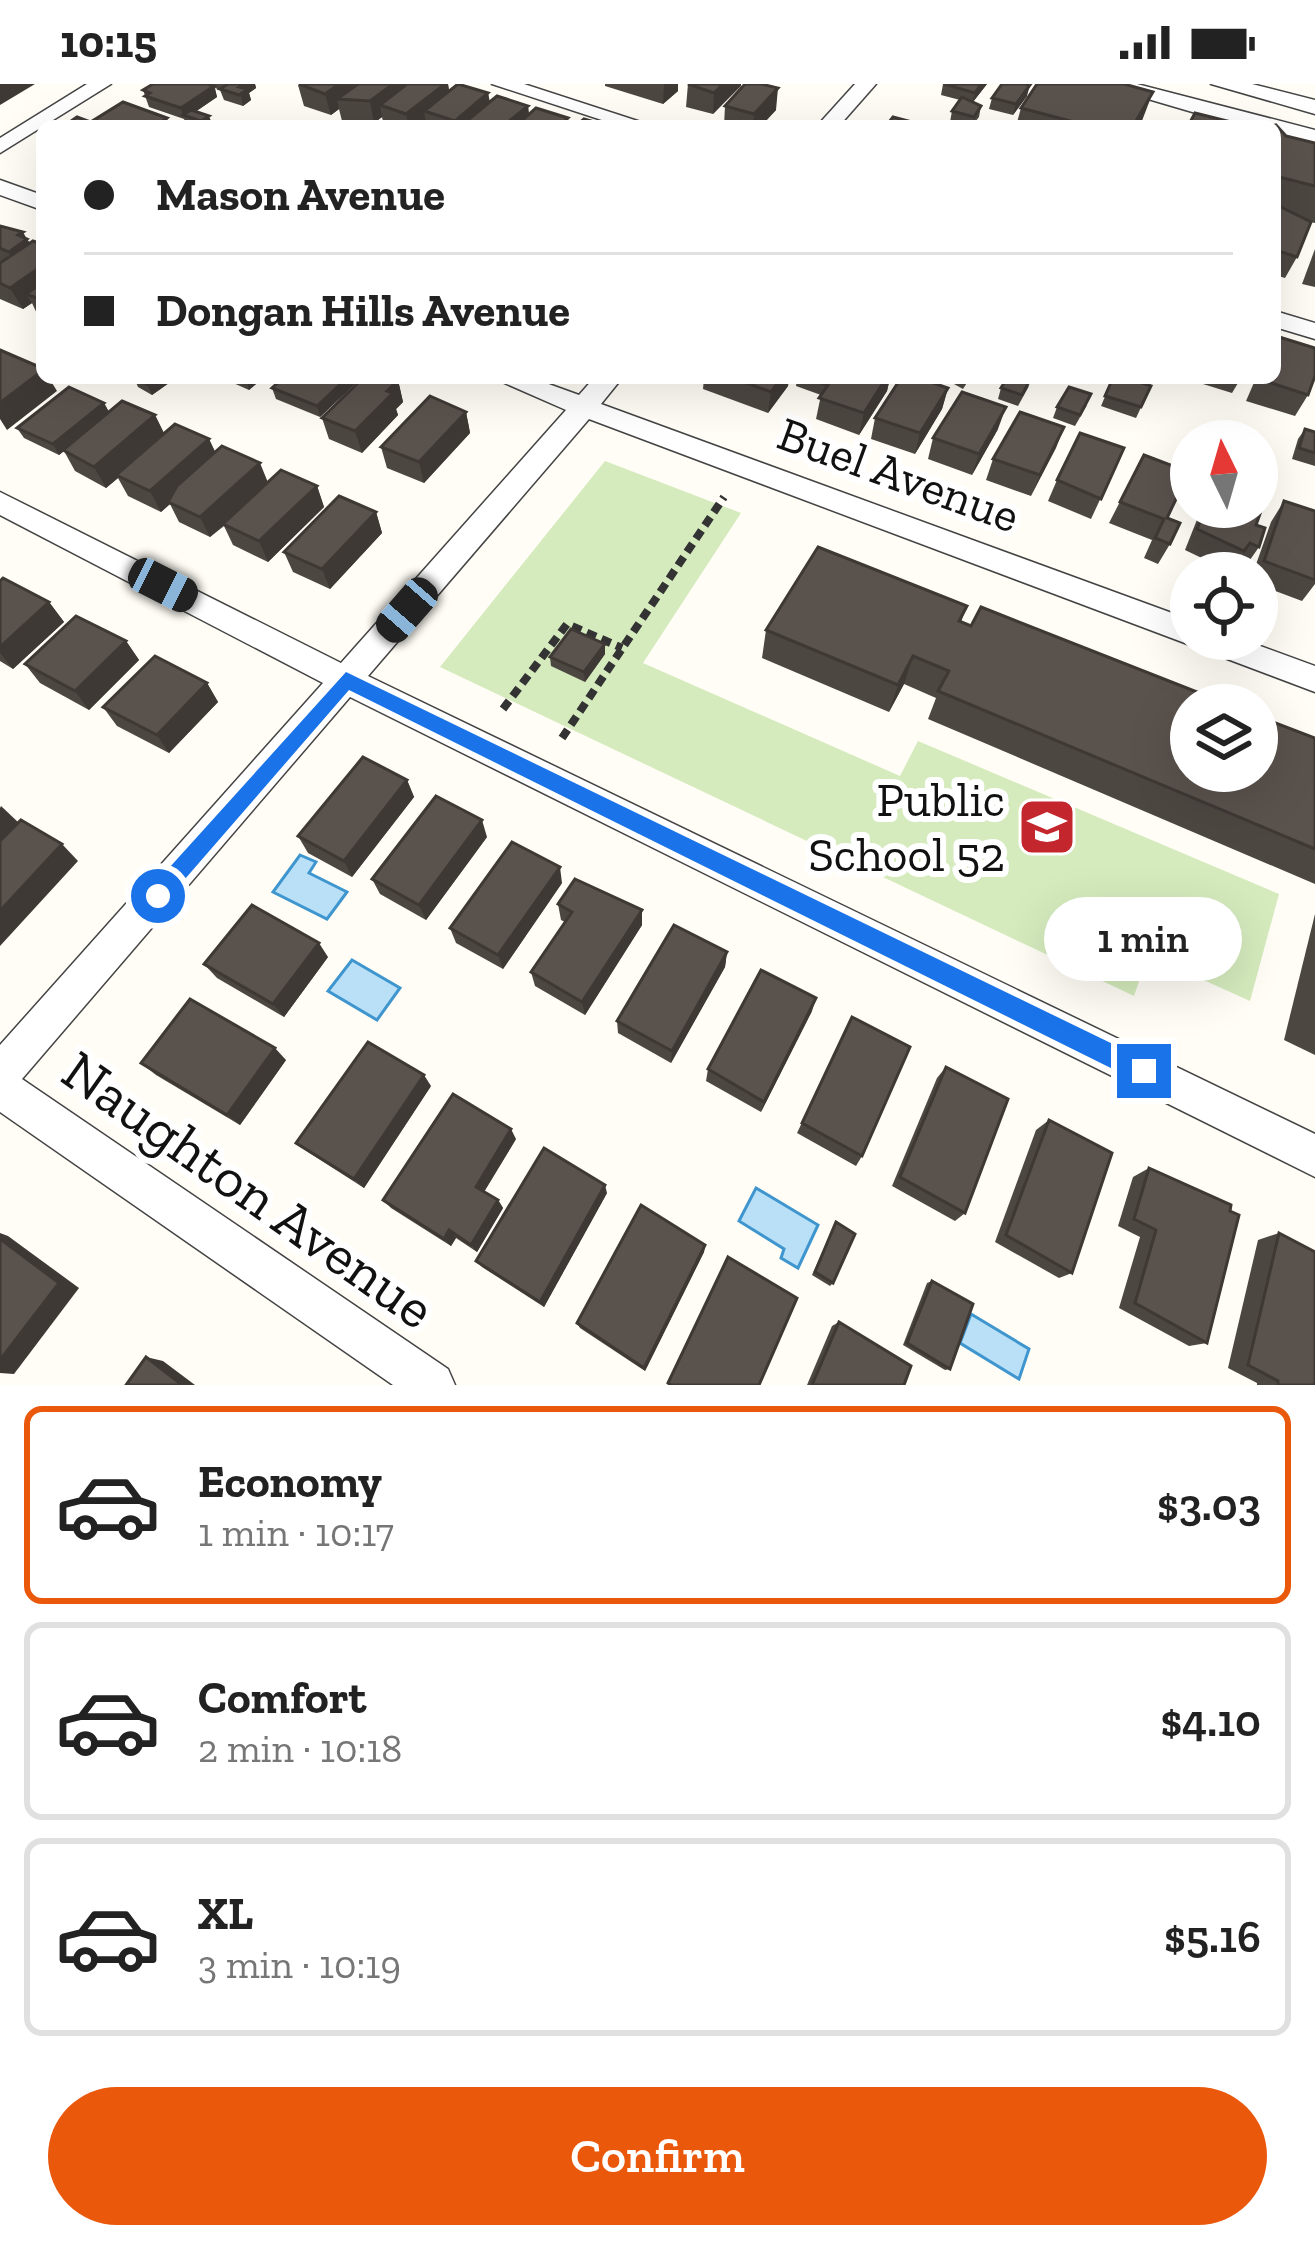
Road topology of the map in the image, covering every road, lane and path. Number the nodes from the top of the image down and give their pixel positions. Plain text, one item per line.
1 (101, 84) edge
2 (502, 84) edge
3 (866, 84) edge
4 (1109, 84) edge
5 (1223, 84) edge
6 (1315, 107) edge
7 (43, 120) edge
8 (622, 120) edge
9 (833, 120) edge
10 (1245, 120) edge
11 (36, 125) edge
12 (1281, 129) edge
13 (1315, 138) edge
14 (0, 147) edge
15 (0, 187) edge
16 (36, 200) edge
17 (1281, 321) edge
18 (1315, 332) edge
19 (522, 384) edge
20 (604, 384) edge
21 (584, 407) junction
22 (724, 497) dead end
23 (0, 502) edge
24 (1170, 625) edge
25 (622, 648) junction
26 (1263, 660) edge
27 (1315, 679) edge
28 (346, 680) junction
29 (503, 709) dead end
30 (562, 738) dead end
31 (0, 1075) edge
32 (0, 1088) edge
33 (1315, 1156) edge
34 (432, 1385) edge

1 - 7 street
2 - 8 street
3 - 9 street
4 - 10 street
5 - 6 street
11 - 14 street
12 - 13 street
15 - 16 street
17 - 18 street
19 - 21 street, Buel Avenue
20 - 21 street
21 - 24 street, Buel Avenue
21 - 28 street
22 - 25 path
23 - 28 street
25 - 29 path
25 - 30 path
26 - 27 street
28 - 31 street
28 - 33 street
32 - 34 street, Naughton Avenue

